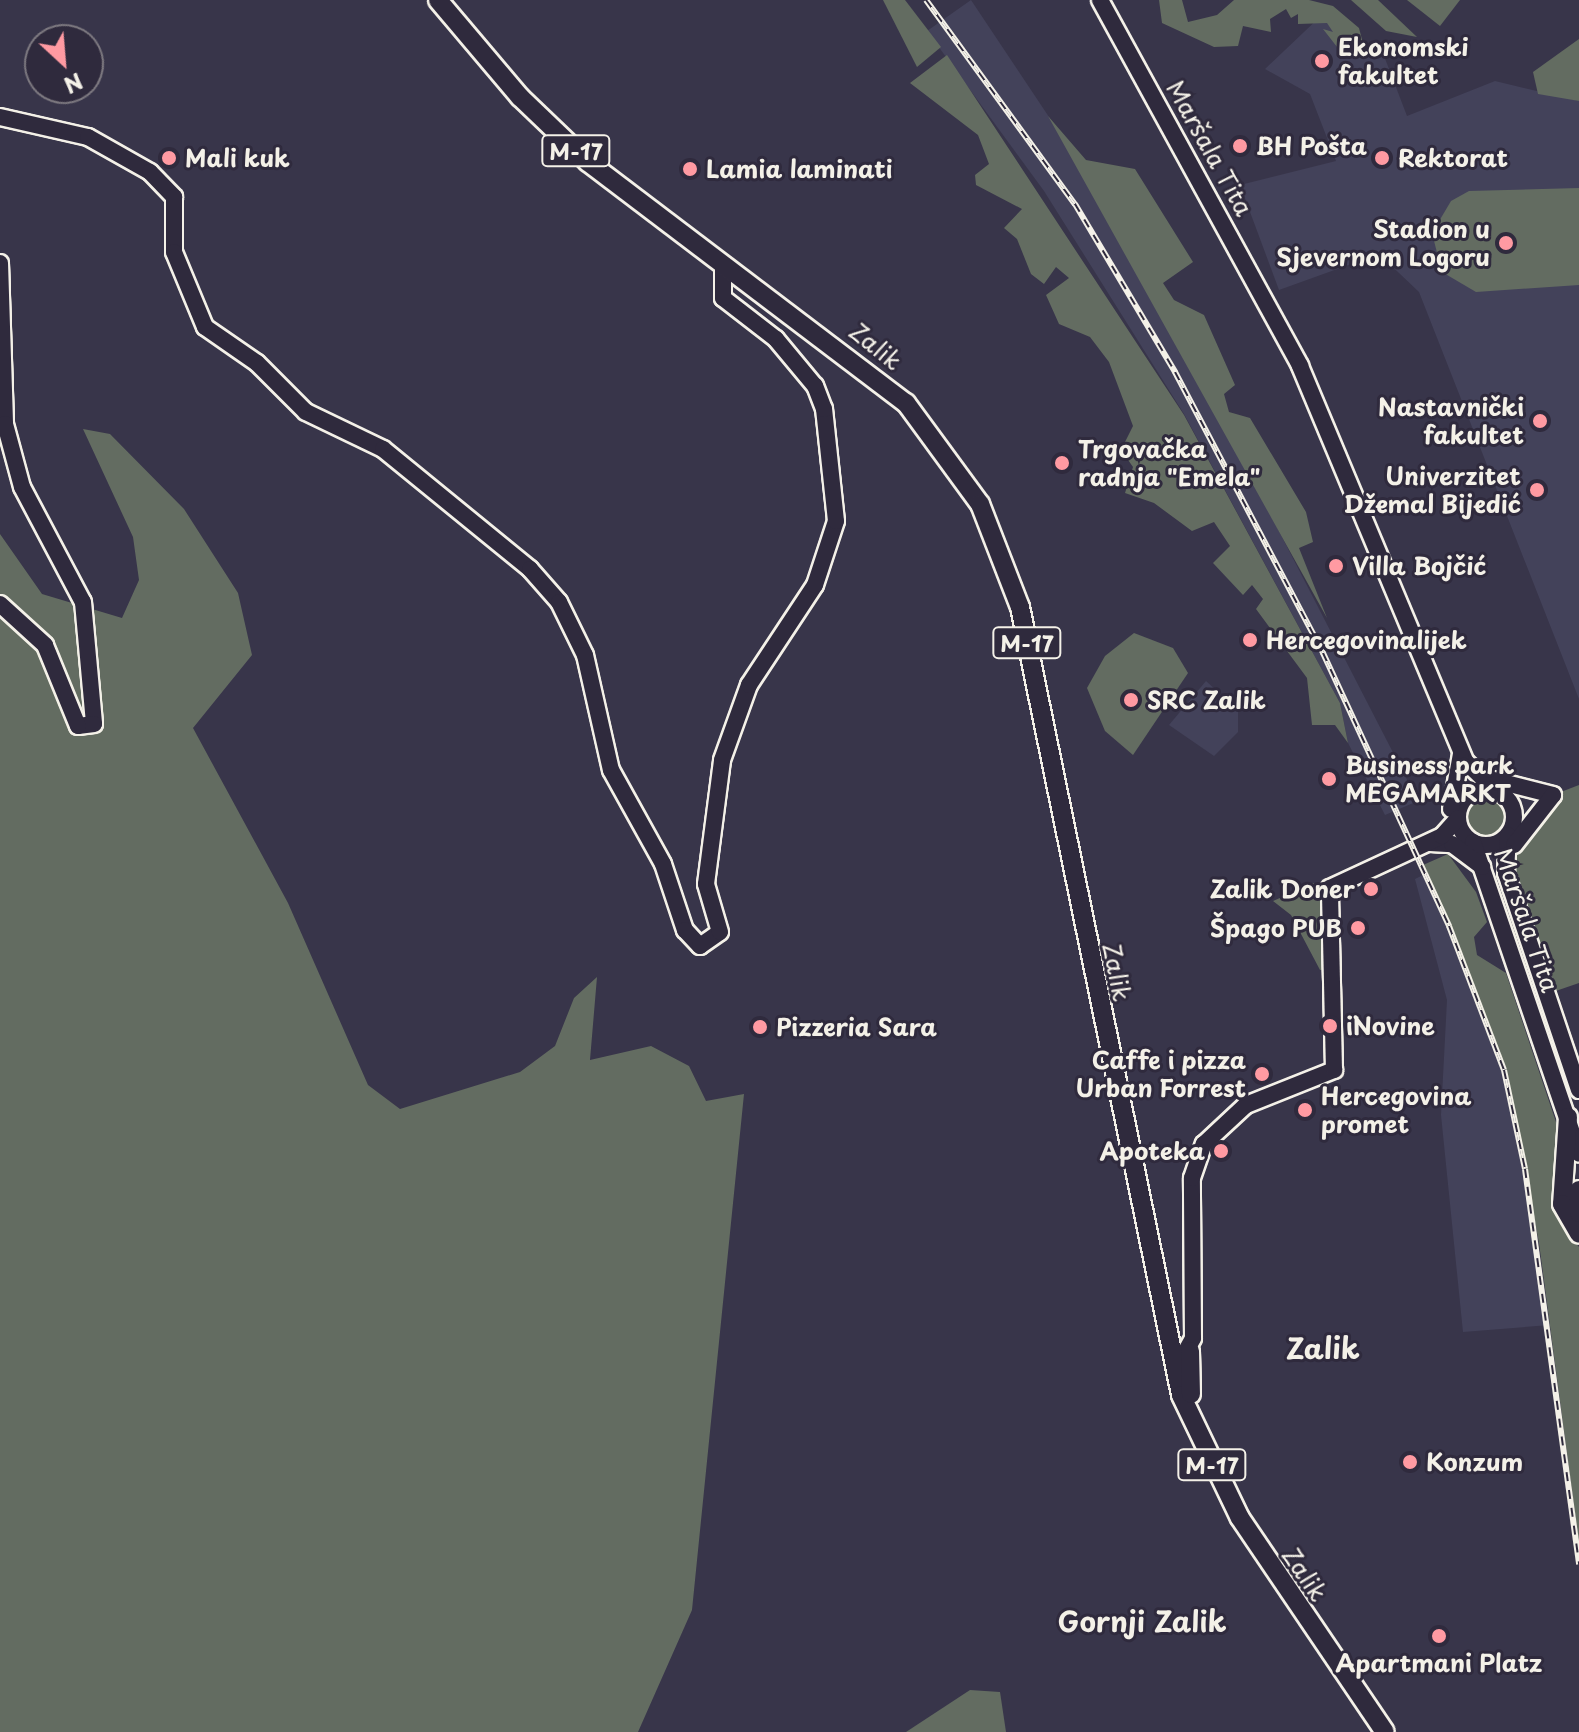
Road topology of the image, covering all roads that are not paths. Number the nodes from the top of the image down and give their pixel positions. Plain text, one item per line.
1 (438, 0) edge
2 (1100, 0) edge
3 (0, 117) edge
4 (0, 263) edge
5 (723, 264) junction
6 (739, 275) junction
7 (733, 307) junction
8 (0, 604) edge
9 (1460, 745) junction
10 (1466, 762) junction
11 (1495, 790) junction
12 (1461, 810) junction
13 (1508, 835) junction
14 (1442, 836) junction
15 (1471, 840) junction
16 (1424, 843) junction
17 (1498, 875) junction
18 (1579, 1090) edge
19 (1568, 1117) junction
20 (1579, 1153) edge
21 (1579, 1190) edge
22 (1579, 1213) edge
23 (1579, 1234) edge
24 (1190, 1351) junction
25 (1172, 1364) junction
26 (1214, 1469) junction
27 (1385, 1732) edge

1 - 5 main road, M-17
2 - 9 street, Maršala Tita
3 - 7 street
4 - 8 street
5 - 6 main road, M-17
5 - 7 street
6 - 7 street
6 - 25 main road, Zalik / M-17
9 - 10 street, Maršala Tita
9 - 16 street
9 - 17 street
10 - 11 street, Maršala Tita
10 - 12 street, Maršala Tita
11 - 12 street
11 - 13 street
12 - 14 street
12 - 15 street
13 - 15 street
13 - 17 street, Maršala Tita
14 - 15 street
14 - 16 street
15 - 17 street, Maršala Tita
16 - 17 street
16 - 24 street
17 - 18 street, Maršala Tita
17 - 19 street, Maršala Tita
19 - 20 street, Maršala Tita
19 - 23 main road
21 - 22 main road
24 - 25 street
24 - 26 main road
25 - 26 main road, Zalik / M-17
26 - 27 main road, Zalik / M-17

